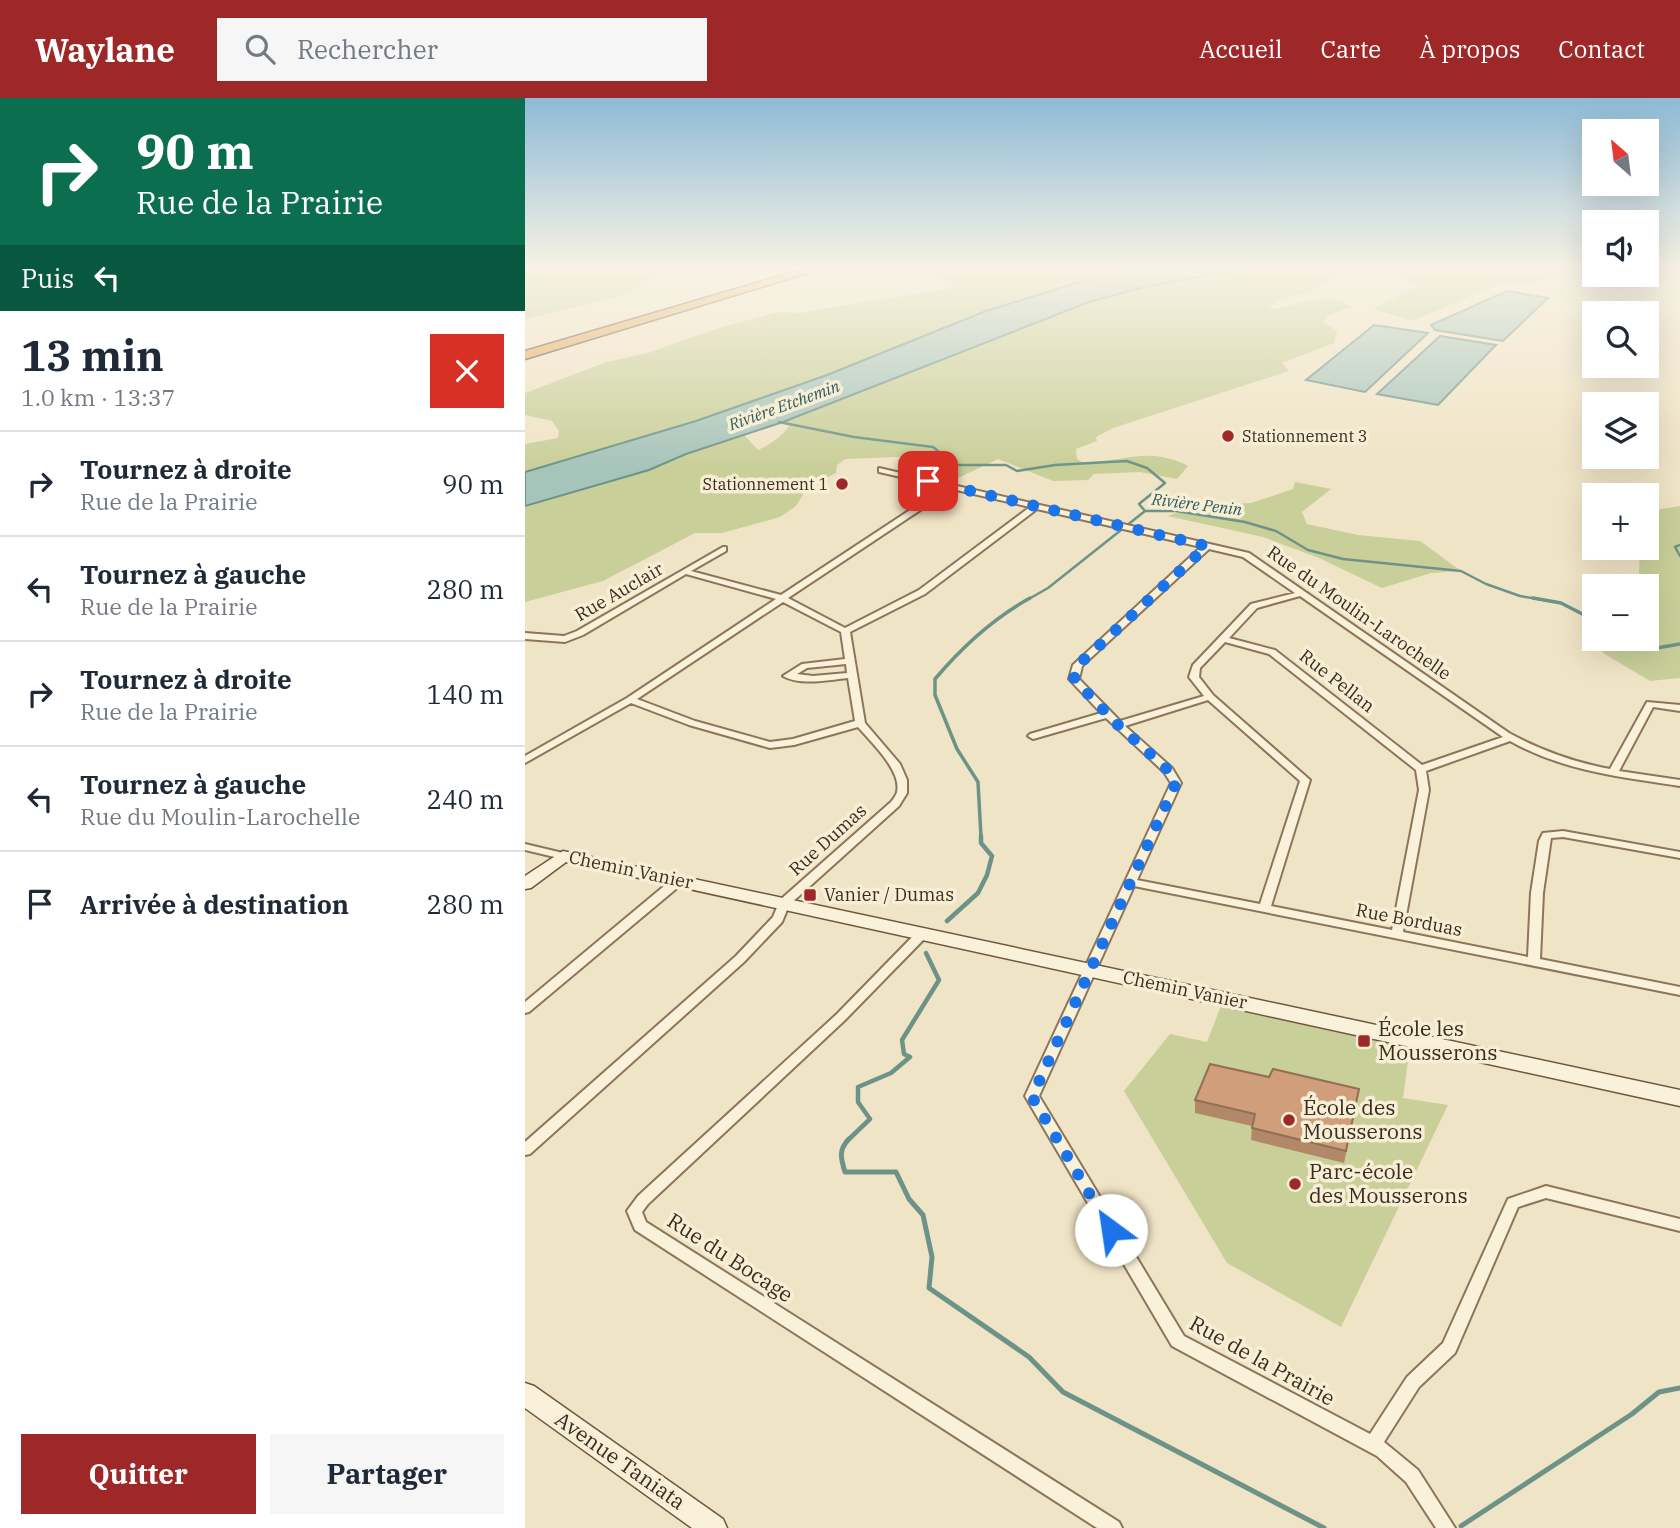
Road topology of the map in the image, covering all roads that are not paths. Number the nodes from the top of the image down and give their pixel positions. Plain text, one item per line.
1 (550, 335) edge
2 (593, 335) edge
3 (525, 342) edge
4 (525, 355) edge
5 (882, 470) dead end
6 (951, 486) junction
7 (1036, 506) junction
8 (1207, 546) junction
9 (723, 549) dead end
10 (687, 572) junction
11 (1303, 593) junction
12 (782, 598) junction
13 (845, 631) junction
14 (525, 636) edge
15 (1223, 639) junction
16 (850, 661) junction
17 (853, 675) junction
18 (1210, 697) junction
19 (630, 700) junction
20 (1680, 708) edge
21 (1108, 714) junction
22 (860, 723) junction
23 (1118, 725) junction
24 (1034, 736) dead end
25 (1511, 738) junction
26 (525, 760) edge
27 (1421, 769) junction
28 (1613, 772) junction
29 (1680, 783) edge
30 (525, 847) edge
31 (1680, 855) edge
32 (563, 856) junction
33 (679, 880) junction
34 (1131, 882) junction
35 (525, 884) edge
36 (785, 903) junction
37 (1264, 909) junction
38 (923, 933) junction
39 (1397, 935) junction
40 (1534, 962) junction
41 (1091, 969) junction
42 (1680, 991) edge
43 (525, 1009) edge
44 (1680, 1098) edge
45 (525, 1150) edge
46 (1680, 1226) edge
47 (525, 1394) edge
48 (1373, 1444) junction
49 (715, 1528) edge
50 (1112, 1528) edge
51 (1446, 1528) edge

1 - 3 highway
2 - 4 highway
5 - 6 street, Rue du Moulin-Larochelle
6 - 7 street, Rue du Moulin-Larochelle
6 - 12 street
7 - 8 street, Rue du Moulin-Larochelle
7 - 13 street
8 - 11 street, Rue du Moulin-Larochelle
8 - 21 street, Rue de la Prairie
9 - 10 street, Rue Auclair
10 - 12 street
10 - 14 street, Rue Auclair
11 - 15 street
11 - 25 street, Rue du Moulin-Larochelle
12 - 13 street
12 - 19 street
13 - 16 street
15 - 18 street
15 - 27 street, Rue Pellan
16 - 17 street
16 - 17 street
17 - 22 street
18 - 23 street
18 - 37 street
19 - 22 street
19 - 26 street
20 - 28 street
21 - 23 street, Rue de la Prairie
21 - 24 street
22 - 36 street, Rue Dumas
23 - 34 street, Rue de la Prairie
25 - 27 street
25 - 28 street, Rue du Moulin-Larochelle
27 - 39 street
28 - 29 street, Rue du Moulin-Larochelle
30 - 32 street, Chemin Vanier
31 - 40 street
32 - 33 street, Chemin Vanier
32 - 35 street
33 - 36 street, Chemin Vanier
33 - 43 street
34 - 37 street, Rue Borduas
34 - 41 street, Rue de la Prairie
36 - 38 street, Chemin Vanier
36 - 45 street, Rue Dumas
37 - 39 street, Rue Borduas
38 - 41 street, Chemin Vanier
38 - 50 street, Rue du Bocage
39 - 40 street, Rue Borduas
40 - 42 street, Rue Borduas
41 - 44 street, Chemin Vanier
41 - 48 street, Rue de la Prairie
46 - 48 street
47 - 49 street, Avenue Taniata
48 - 51 street, Rue de la Prairie

